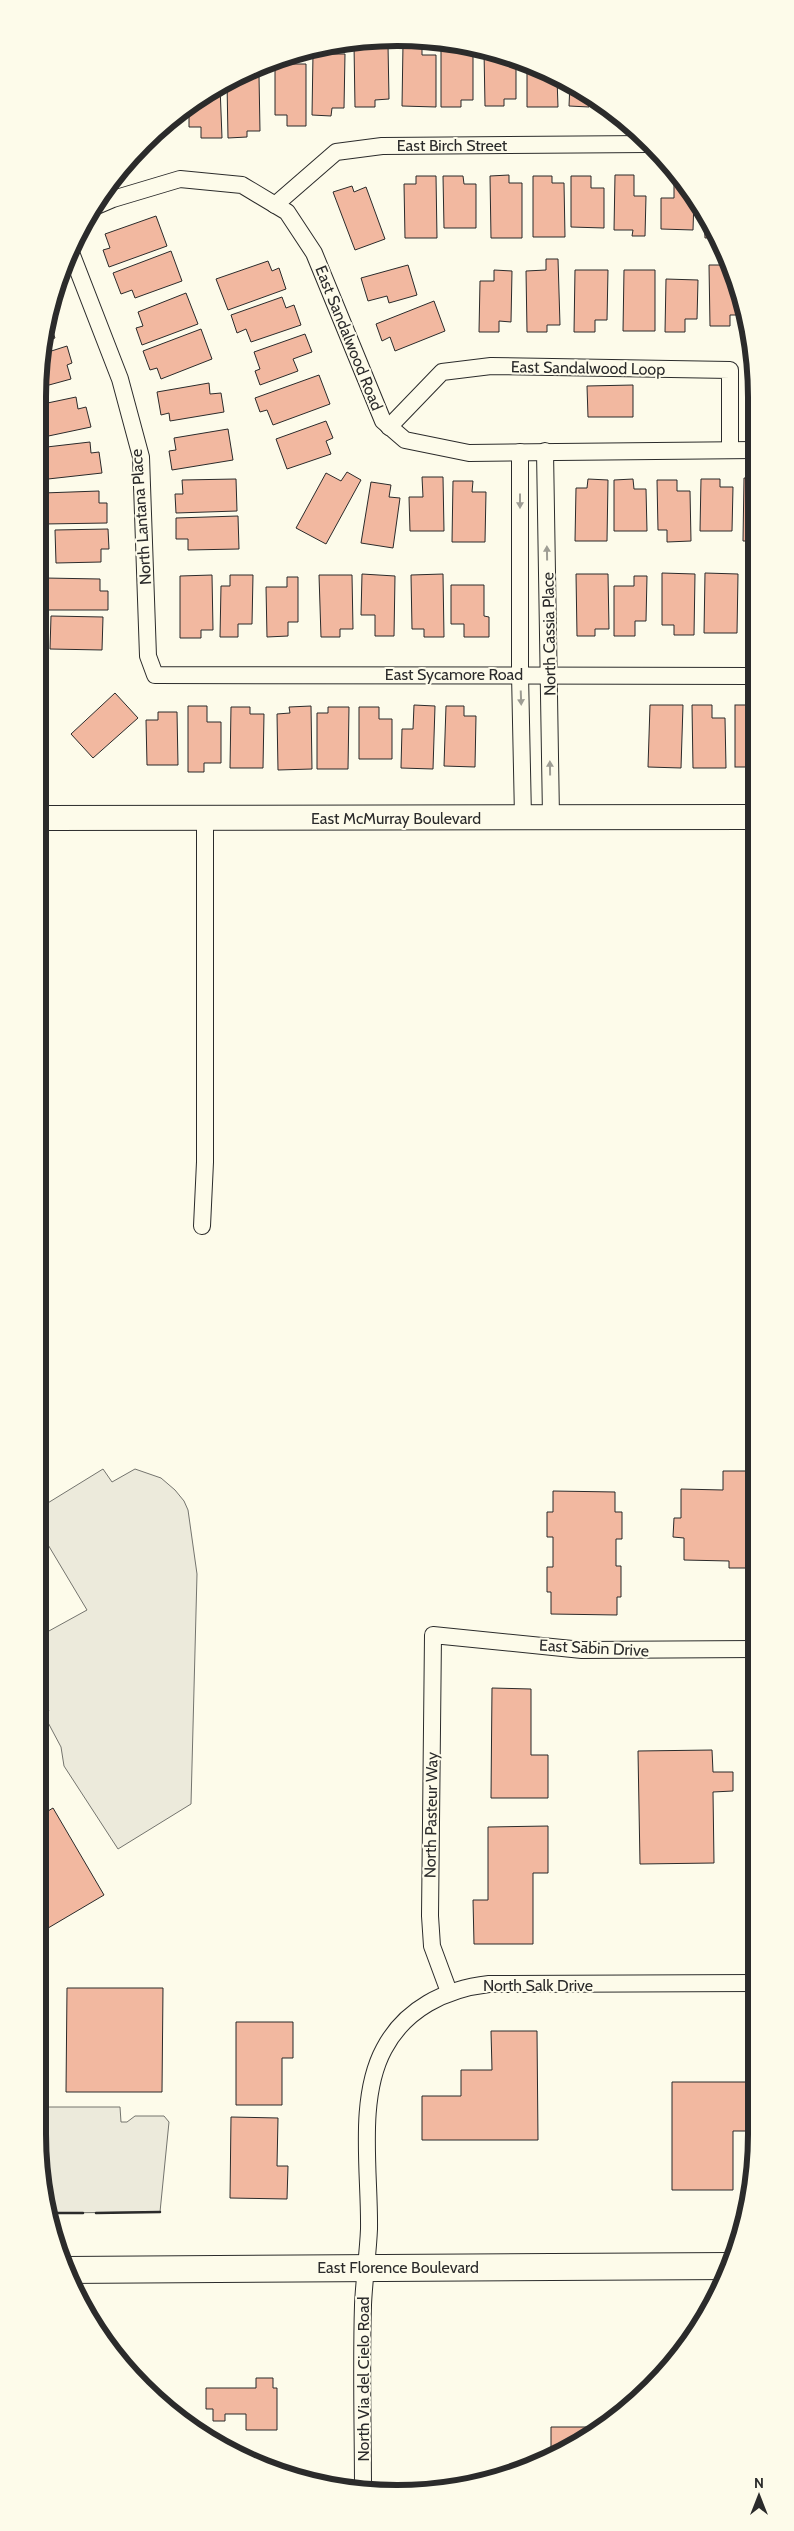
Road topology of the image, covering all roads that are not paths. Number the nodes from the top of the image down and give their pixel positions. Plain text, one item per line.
1 (640, 144) edge
2 (105, 203) edge
3 (275, 205) junction
4 (74, 261) edge
5 (389, 427) junction
6 (730, 450) junction
7 (748, 450) edge
8 (545, 451) junction
9 (520, 452) junction
10 (520, 674) junction
11 (550, 674) junction
12 (155, 675) joint
13 (748, 676) edge
14 (748, 816) edge
15 (524, 817) junction
16 (551, 817) junction
17 (46, 818) edge
18 (205, 819) junction
19 (202, 1226) dead end
20 (433, 1635) joint
21 (748, 1649) edge
22 (748, 1983) edge
23 (448, 1992) junction
24 (722, 2266) edge
25 (365, 2267) junction
26 (74, 2270) edge
27 (363, 2483) edge

1 - 3 street, East Birch Street
2 - 3 street, East Sandalwood Road
3 - 5 street, East Sandalwood Road
4 - 12 street, North Lantana Place
5 - 6 street, East Sandalwood Loop
5 - 9 street, East Sandalwood Road
6 - 7 street, East Sandalwood Road
6 - 8 street, East Sandalwood Road
8 - 9 street, East Sandalwood Road
11 -> 8 street, North Cassia Place
9 -> 10 street, North Cassia Place
10 - 11 street, East Sycamore Road
10 - 12 street, East Sycamore Road
10 -> 15 street, North Cassia Place
11 - 13 street, East Sycamore Road
16 -> 11 street, North Cassia Place
14 - 16 street, East McMurray Boulevard
15 - 16 street, East McMurray Boulevard
15 - 18 street, East McMurray Boulevard
17 - 18 street, East McMurray Boulevard
18 - 19 street
20 - 21 street, East Sabin Drive
20 - 23 street, North Pasteur Way
22 - 23 street, North Salk Drive
23 - 25 street, North Salk Drive
24 - 25 main road, East Florence Boulevard
25 - 26 main road, East Florence Boulevard
25 - 27 street, North Via del Cielo Road

